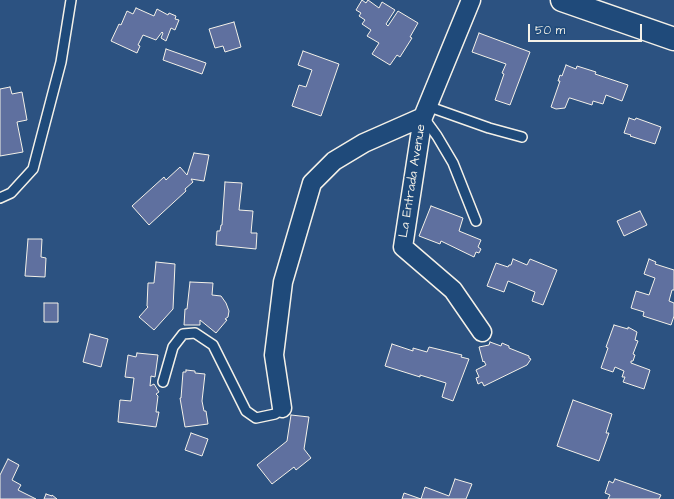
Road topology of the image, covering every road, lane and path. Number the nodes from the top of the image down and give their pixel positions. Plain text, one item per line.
1 (71, 0) edge
2 (471, 0) edge
3 (562, 0) edge
4 (674, 39) edge
5 (425, 112) junction
6 (522, 137) dead end
7 (0, 198) edge
8 (476, 221) dead end
9 (482, 332) dead end
10 (163, 382) dead end
11 (282, 408) joint

1 - 7 lane
2 - 5 street, La Entrada Avenue
3 - 4 street
5 - 6 lane
5 - 8 lane
5 - 9 street, La Entrada Avenue
5 - 11 street, La Entrada Avenue
10 - 11 lane

